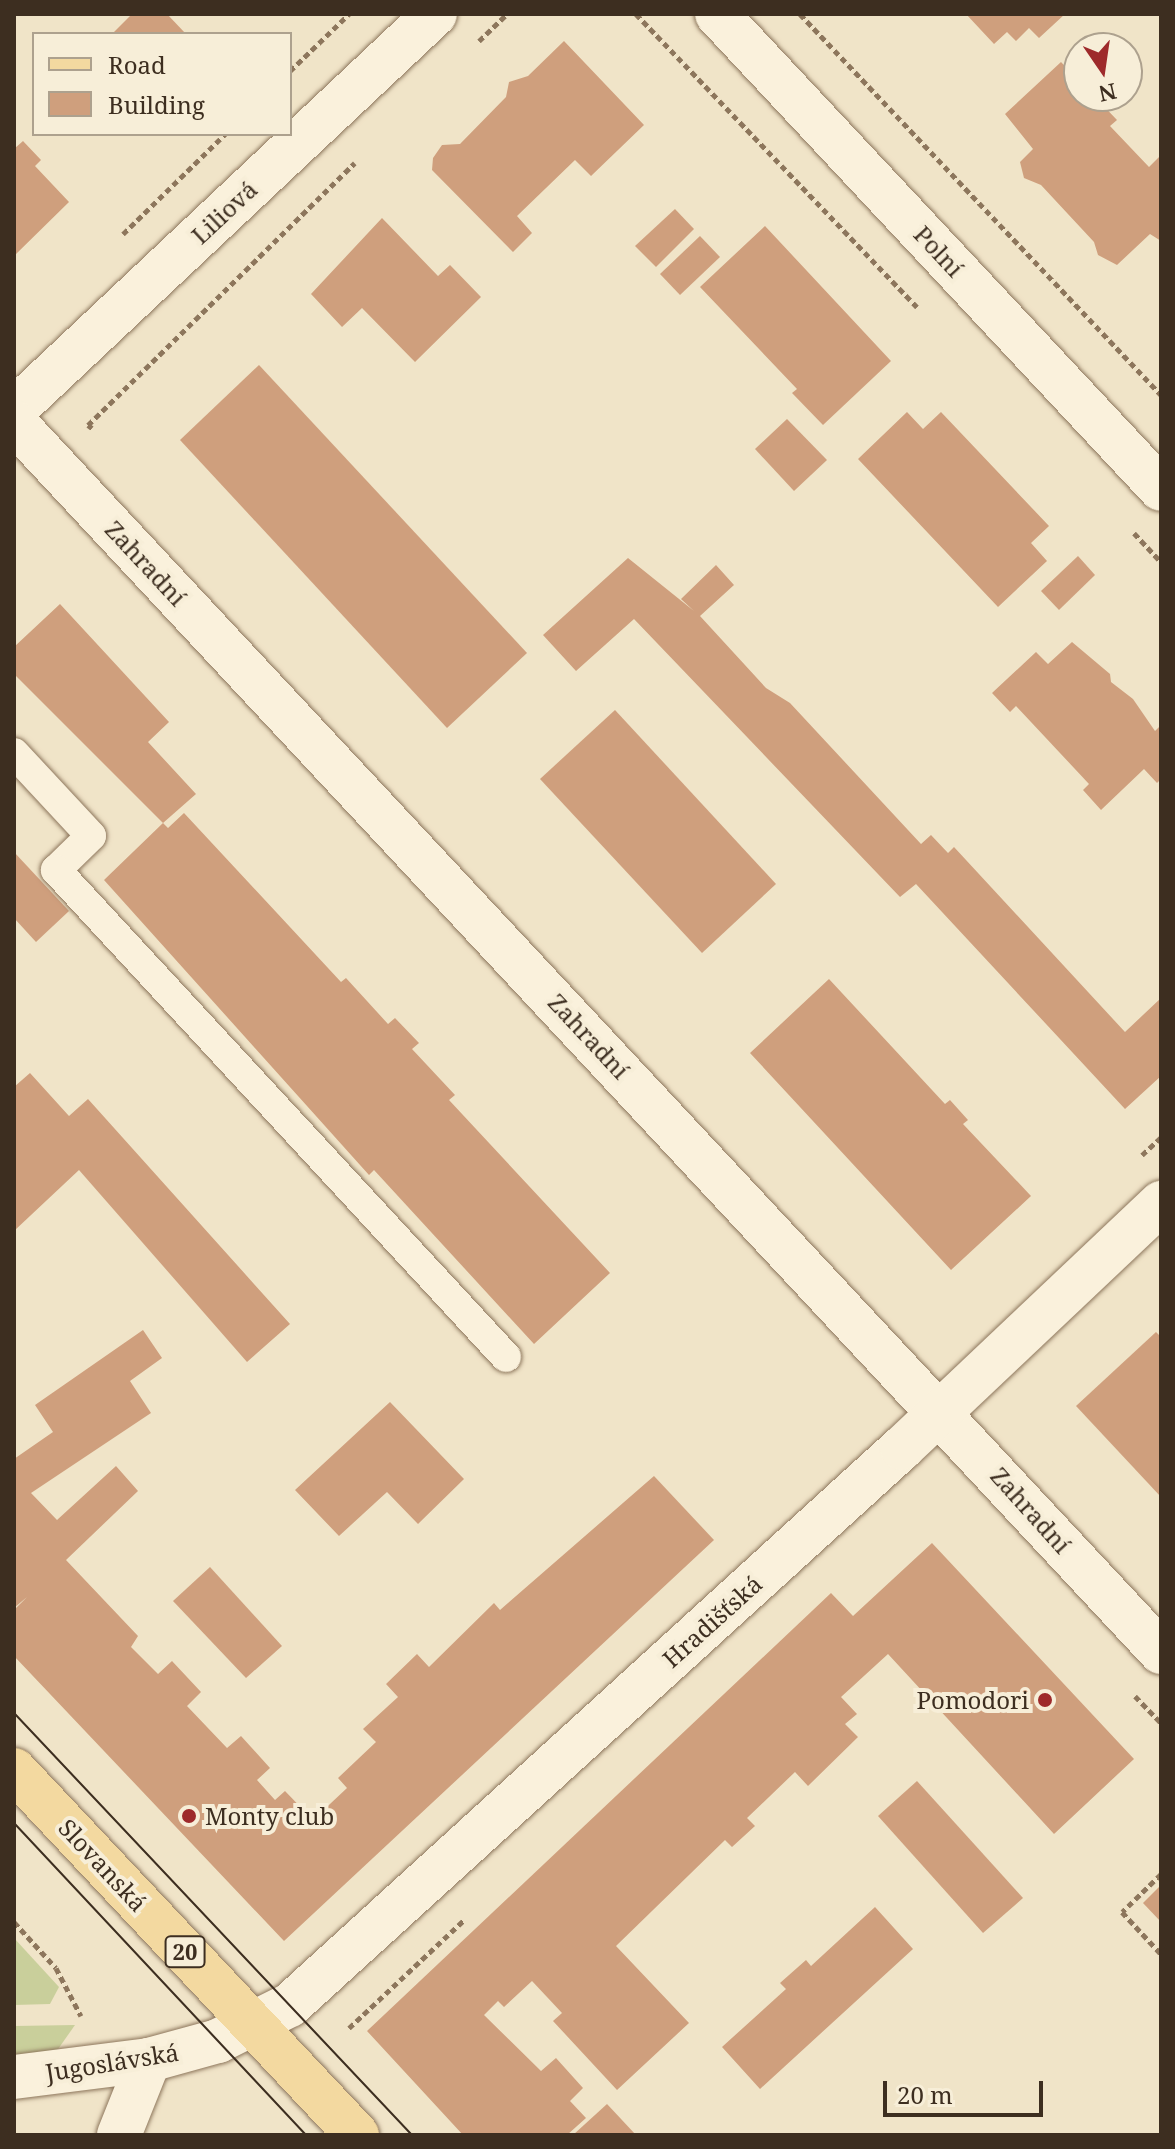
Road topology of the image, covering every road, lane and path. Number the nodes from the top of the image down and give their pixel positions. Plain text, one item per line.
1 (349, 14) edge
2 (435, 14) edge
3 (507, 14) edge
4 (636, 14) edge
5 (717, 14) edge
6 (800, 14) edge
7 (473, 47) dead end
8 (292, 69) edge
9 (360, 158) dead end
10 (921, 311) dead end
11 (1161, 395) edge
12 (14, 410) edge
13 (14, 422) edge
14 (99, 436) dead end
15 (1161, 489) edge
16 (1128, 527) dead end
17 (1161, 562) edge
18 (14, 753) edge
19 (1161, 1203) edge
20 (506, 1357) dead end
21 (941, 1411) junction
22 (1161, 1652) edge
23 (14, 1770) edge
24 (1161, 1874) edge
25 (14, 1922) edge
26 (1161, 1954) edge
27 (81, 2016) dead end
28 (253, 2024) junction
29 (149, 2060) junction
30 (14, 2077) edge
31 (119, 2135) edge
32 (357, 2135) edge

1 - 8 path
2 - 12 street, Liliová
3 - 7 path
4 - 10 path
5 - 15 street, Polní
6 - 11 path
9 - 14 path
13 - 21 street, Zahradní
16 - 17 path
18 - 20 lane
19 - 21 street, Hradišťská
21 - 22 street, Zahradní
21 - 28 street, Hradišťská
23 - 28 main road, Slovanská / 20
24 - 26 path
25 - 27 path
28 - 29 street, Jugoslávská
28 - 32 main road, Slovanská / 20
29 - 30 street, Jugoslávská
29 - 31 street

